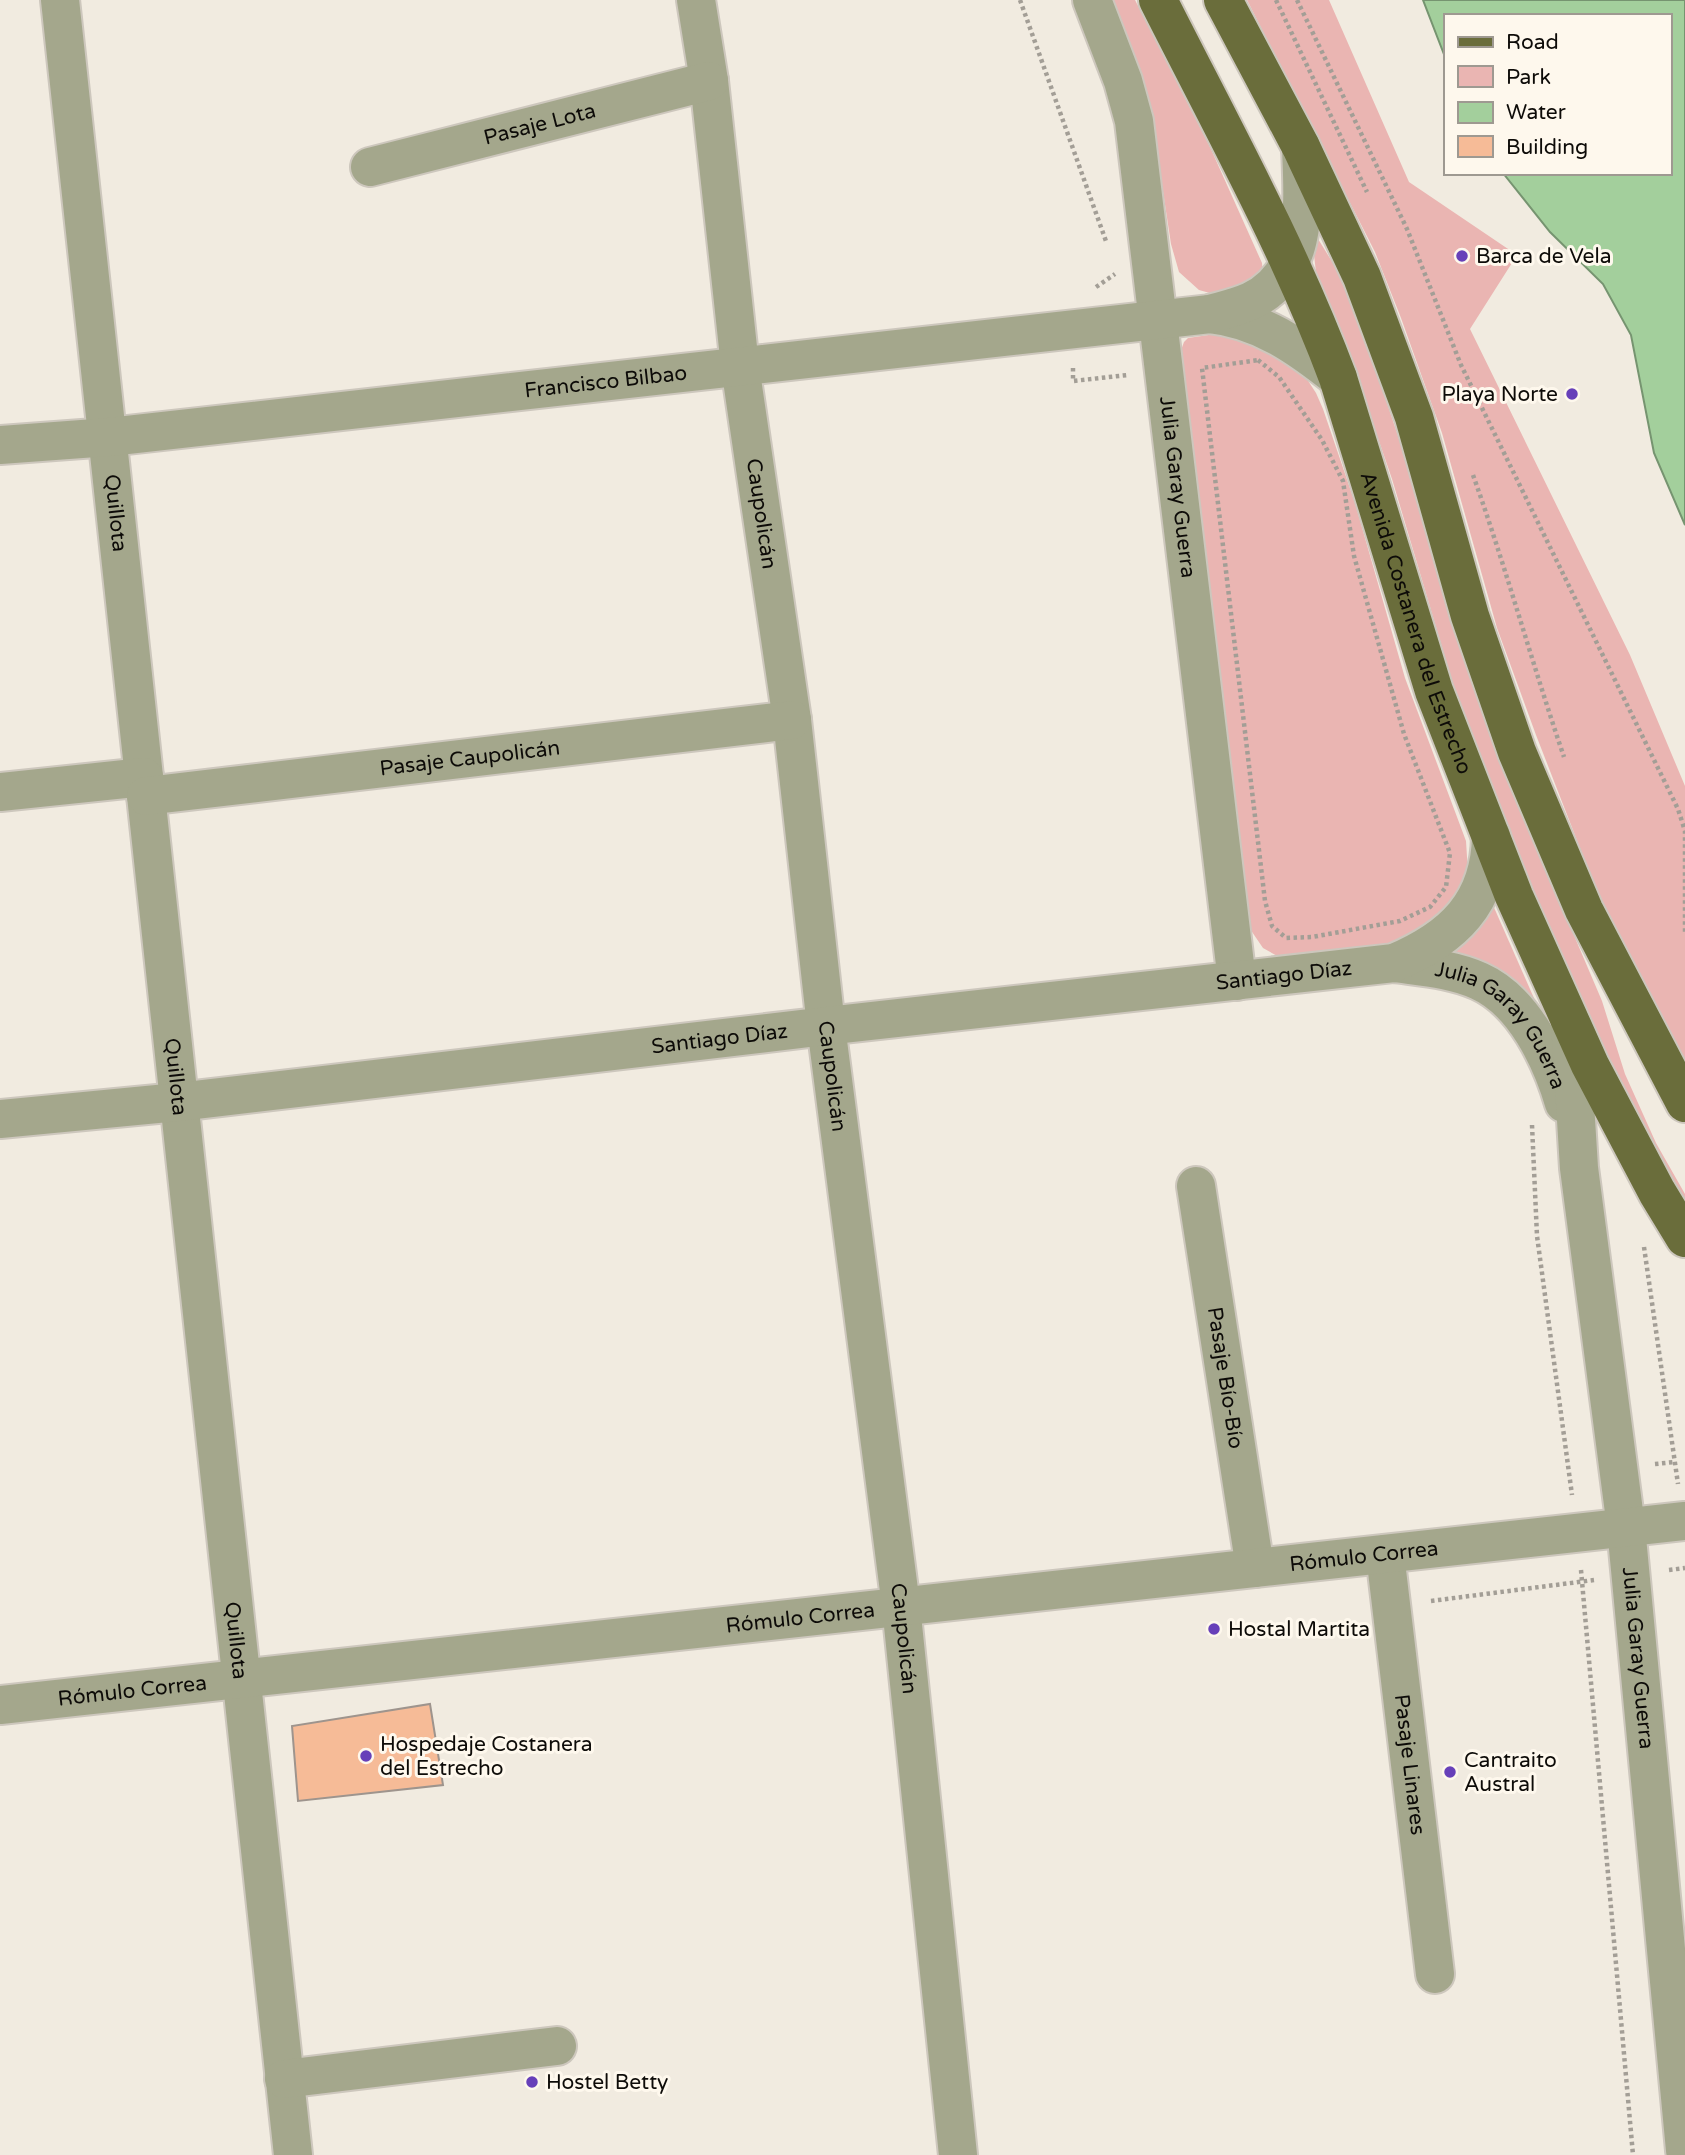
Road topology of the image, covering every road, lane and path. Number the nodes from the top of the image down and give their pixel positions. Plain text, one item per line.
1 (60, 0) edge
2 (696, 0) edge
3 (1020, 0) edge
4 (1092, 0) edge
5 (1158, 0) edge
6 (1223, 0) edge
7 (1297, 0) edge
8 (709, 81) junction
9 (1301, 147) junction
10 (370, 167) dead end
11 (1108, 246) dead end
12 (1291, 265) junction
13 (1117, 272) dead end
14 (1210, 314) junction
15 (1159, 319) junction
16 (1072, 329) junction
17 (740, 366) junction
18 (1202, 368) junction
19 (1164, 372) junction
20 (1338, 378) junction
21 (109, 437) junction
22 (0, 445) edge
23 (792, 720) junction
24 (145, 786) junction
25 (0, 792) edge
26 (1491, 836) junction
27 (1685, 934) edge
28 (1314, 954) junction
29 (1394, 963) junction
30 (1237, 981) junction
31 (1570, 1023) junction
32 (826, 1026) junction
33 (178, 1102) junction
34 (1685, 1103) edge
35 (0, 1119) edge
36 (1532, 1119) dead end
37 (1579, 1168) junction
38 (1196, 1186) dead end
39 (1685, 1238) edge
40 (1643, 1242) dead end
41 (1684, 1521) edge
42 (1626, 1527) junction
43 (1577, 1533) junction
44 (1385, 1554) junction
45 (1685, 1568) edge
46 (1255, 1569) junction
47 (1631, 1575) junction
48 (1582, 1581) junction
49 (1431, 1601) dead end
50 (901, 1606) junction
51 (241, 1679) junction
52 (0, 1705) edge
53 (1435, 1975) dead end
54 (557, 2046) dead end
55 (284, 2080) junction
56 (1685, 2150) edge
57 (293, 2155) edge
58 (958, 2155) edge
59 (1633, 2155) edge

1 - 21 street, Quillota
2 - 8 street, Caupolicán
3 - 11 path
4 - 15 street, Julia Garay Guerra
5 - 12 main road, Avenida Costanera del Estrecho
6 - 9 main road
7 - 27 path
8 - 10 street, Pasaje Lota
8 - 17 street, Caupolicán
9 - 12 street, Francisco Bilbao
9 - 34 main road
12 - 14 street, Francisco Bilbao
12 - 20 main road, Avenida Costanera del Estrecho
13 - 16 path
14 - 15 street, Francisco Bilbao
14 - 20 street, Francisco Bilbao
15 - 16 street, Francisco Bilbao
15 - 19 street, Julia Garay Guerra
16 - 17 street, Francisco Bilbao
16 - 19 path
17 - 21 street, Francisco Bilbao
17 - 23 street, Caupolicán
18 - 19 path
18 - 28 path
18 - 28 path
19 - 30 street, Julia Garay Guerra
20 - 26 main road, Avenida Costanera del Estrecho
21 - 22 street, Francisco Bilbao
21 - 24 street, Quillota
23 - 24 street, Pasaje Caupolicán
23 - 32 street, Caupolicán
24 - 25 street, Pasaje Caupolicán
24 - 33 street, Quillota
26 - 29 street, Santiago Díaz
26 - 31 main road, Avenida Costanera del Estrecho
28 - 29 street, Santiago Díaz
28 - 30 street, Santiago Díaz
29 - 37 street, Julia Garay Guerra
30 - 32 street, Santiago Díaz
31 - 37 street, Julia Garay Guerra
31 - 39 main road, Avenida Costanera del Estrecho
32 - 33 street, Santiago Díaz
32 - 50 street, Caupolicán
33 - 35 street, Santiago Díaz
33 - 51 street, Quillota
36 - 43 path
37 - 42 street, Julia Garay Guerra
38 - 46 street, Pasaje Bío-Bío
40 - 41 path
41 - 42 street, Rómulo Correa
42 - 43 street, Rómulo Correa
42 - 47 street, Julia Garay Guerra
43 - 44 street, Rómulo Correa
43 - 48 path
44 - 46 street, Rómulo Correa
44 - 53 street, Pasaje Linares
45 - 47 path
46 - 50 street, Rómulo Correa
47 - 48 path
47 - 56 street, Julia Garay Guerra
48 - 49 path
48 - 59 path
50 - 51 street, Rómulo Correa
50 - 58 street, Caupolicán
51 - 52 street, Rómulo Correa
51 - 55 street, Quillota
54 - 55 street
55 - 57 street, Quillota

